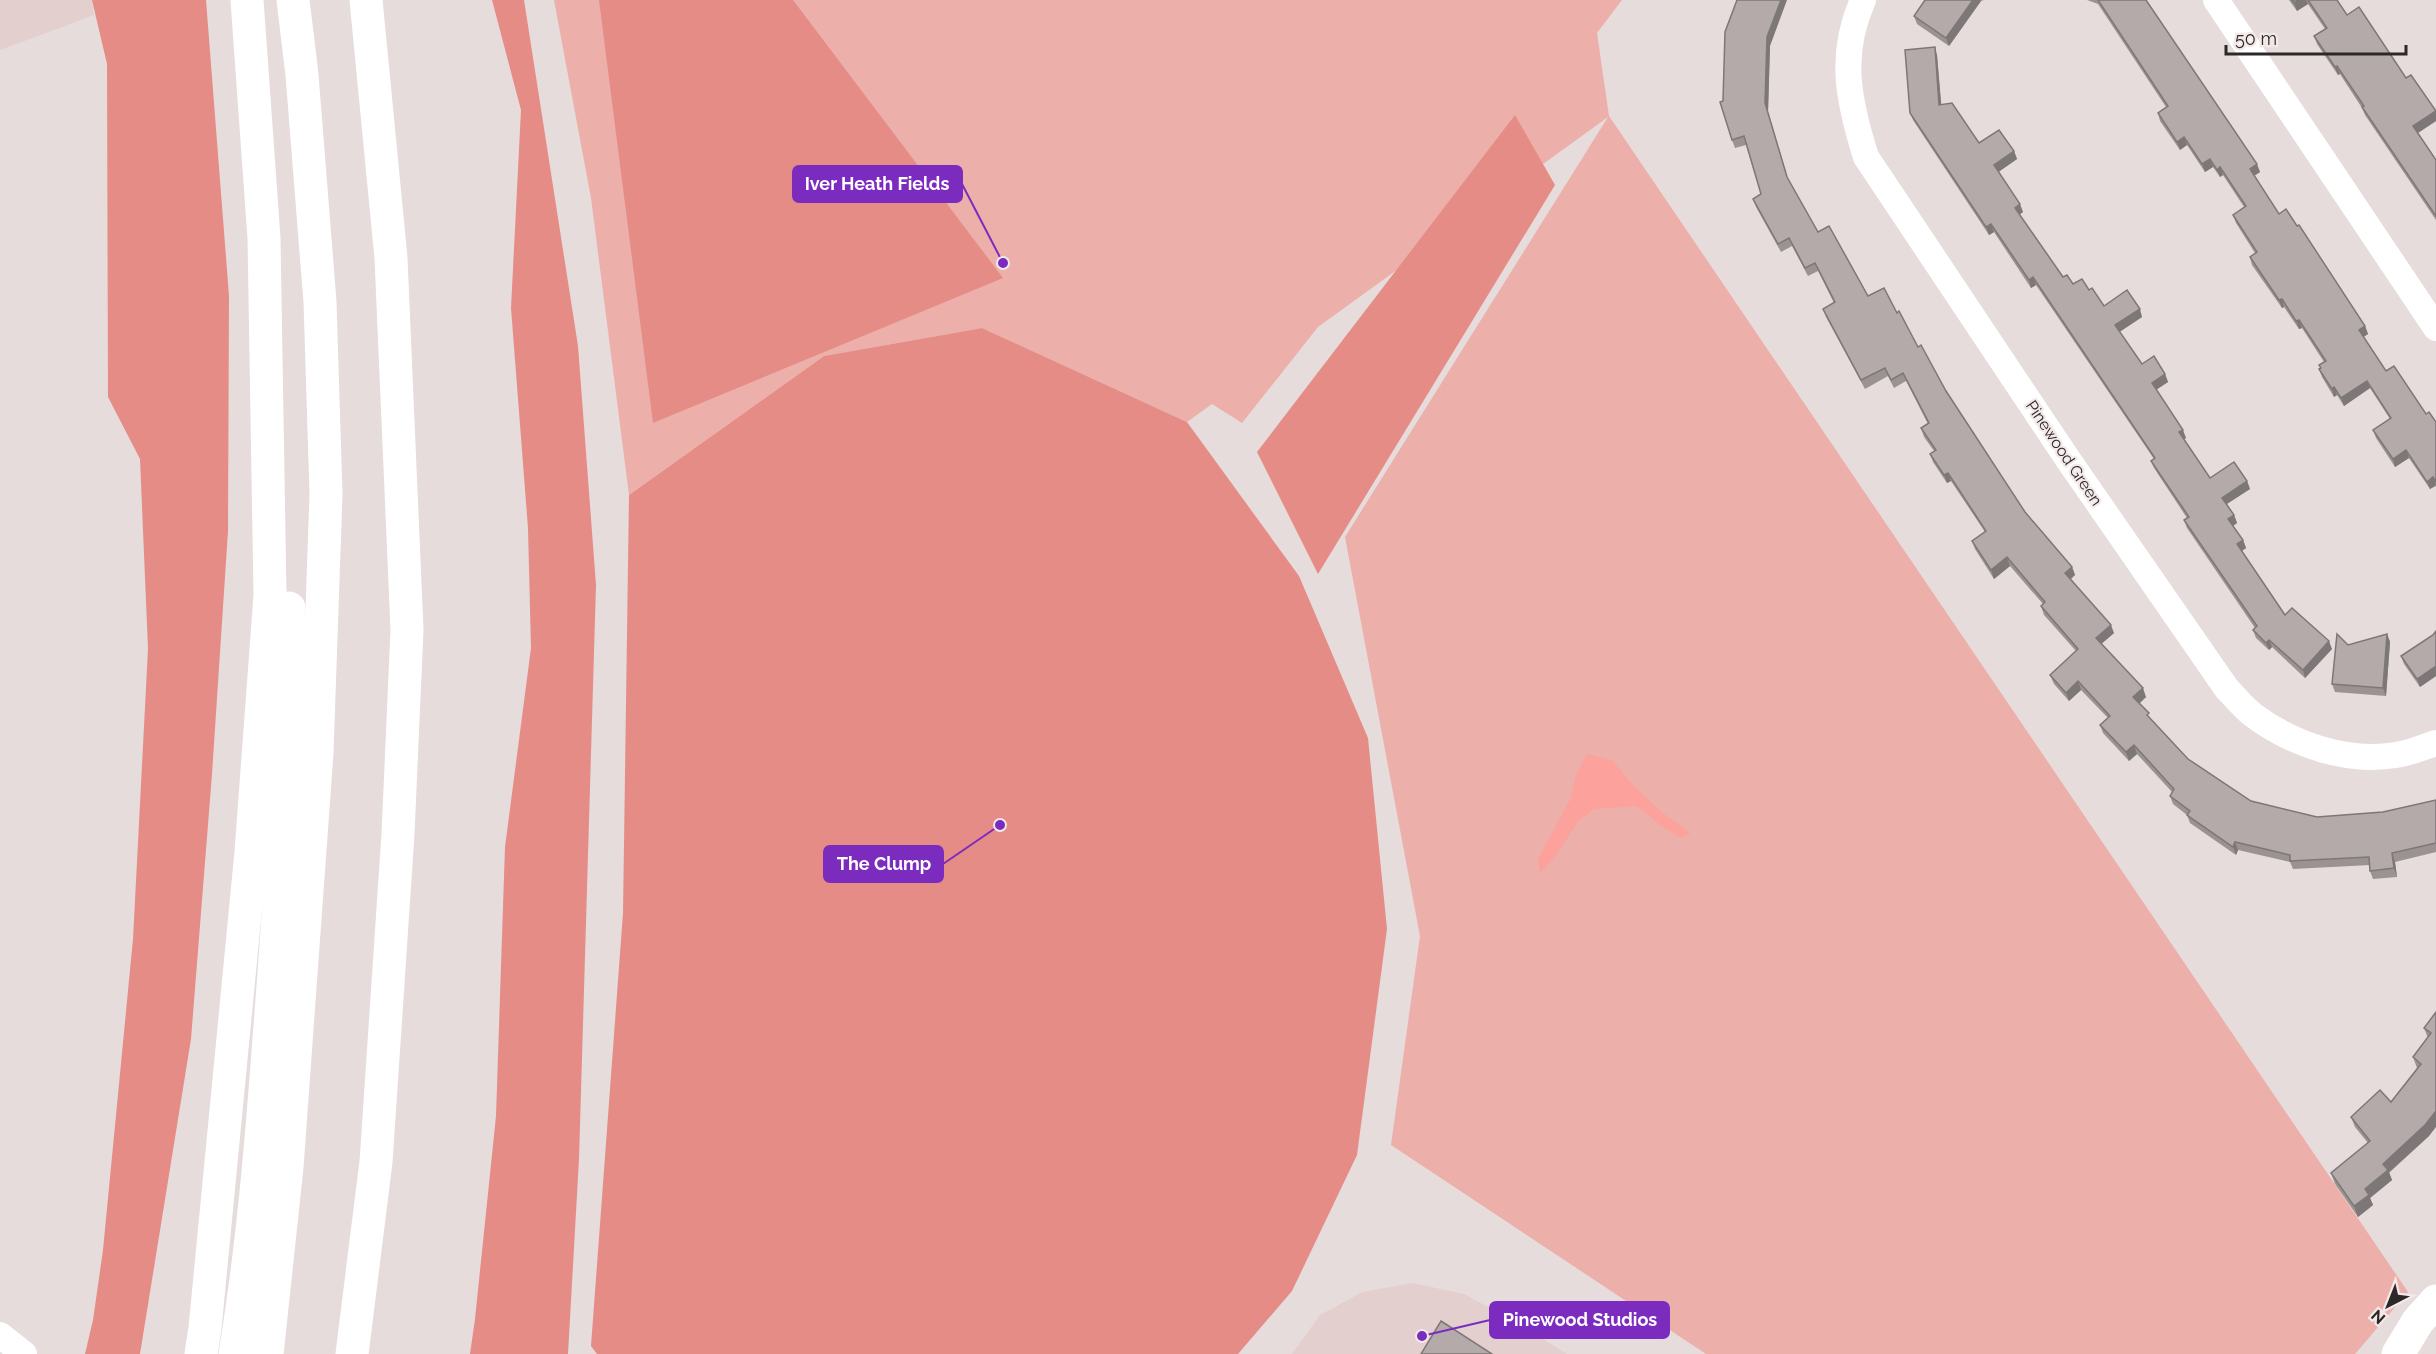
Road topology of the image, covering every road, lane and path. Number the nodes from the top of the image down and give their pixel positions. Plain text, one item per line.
1 (247, 0) edge
2 (259, 0) edge
3 (293, 0) edge
4 (366, 0) edge
5 (1863, 0) edge
6 (2216, 0) edge
7 (2436, 328) edge
8 (2436, 743) edge
9 (2436, 1301) edge
10 (2436, 1311) edge
11 (0, 1335) edge
12 (24, 1354) edge
13 (201, 1354) edge
14 (235, 1354) edge
15 (265, 1354) edge
16 (352, 1354) edge
17 (2398, 1354) edge
18 (2421, 1354) edge

1 - 13 main road
2 - 14 main road
3 - 15 main road
4 - 16 main road
5 - 8 street, Pinewood Green
6 - 7 street
9 - 17 main road
10 - 18 main road
11 - 12 street

